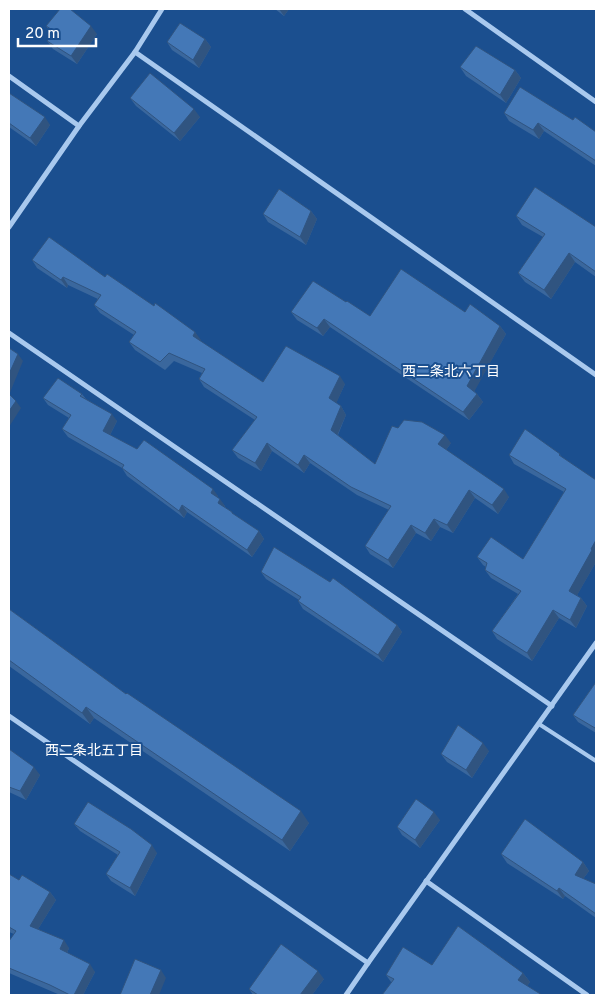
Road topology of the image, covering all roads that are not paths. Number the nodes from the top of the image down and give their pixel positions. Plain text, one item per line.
1 (162, 9) edge
2 (465, 9) edge
3 (135, 52) junction
4 (9, 76) edge
5 (596, 102) edge
6 (79, 126) junction
7 (9, 227) edge
8 (9, 333) edge
9 (596, 375) edge
10 (596, 643) edge
11 (552, 706) junction
12 (9, 716) edge
13 (539, 724) junction
14 (596, 760) edge
15 (426, 881) junction
16 (368, 963) junction
17 (346, 995) edge
18 (587, 995) edge

1 - 3 street
2 - 5 street
3 - 6 street
3 - 9 street
4 - 6 street
6 - 7 street
8 - 11 street
10 - 11 street
11 - 13 street
12 - 16 street
13 - 14 lane
13 - 15 street
15 - 16 street
15 - 18 street
16 - 17 street

